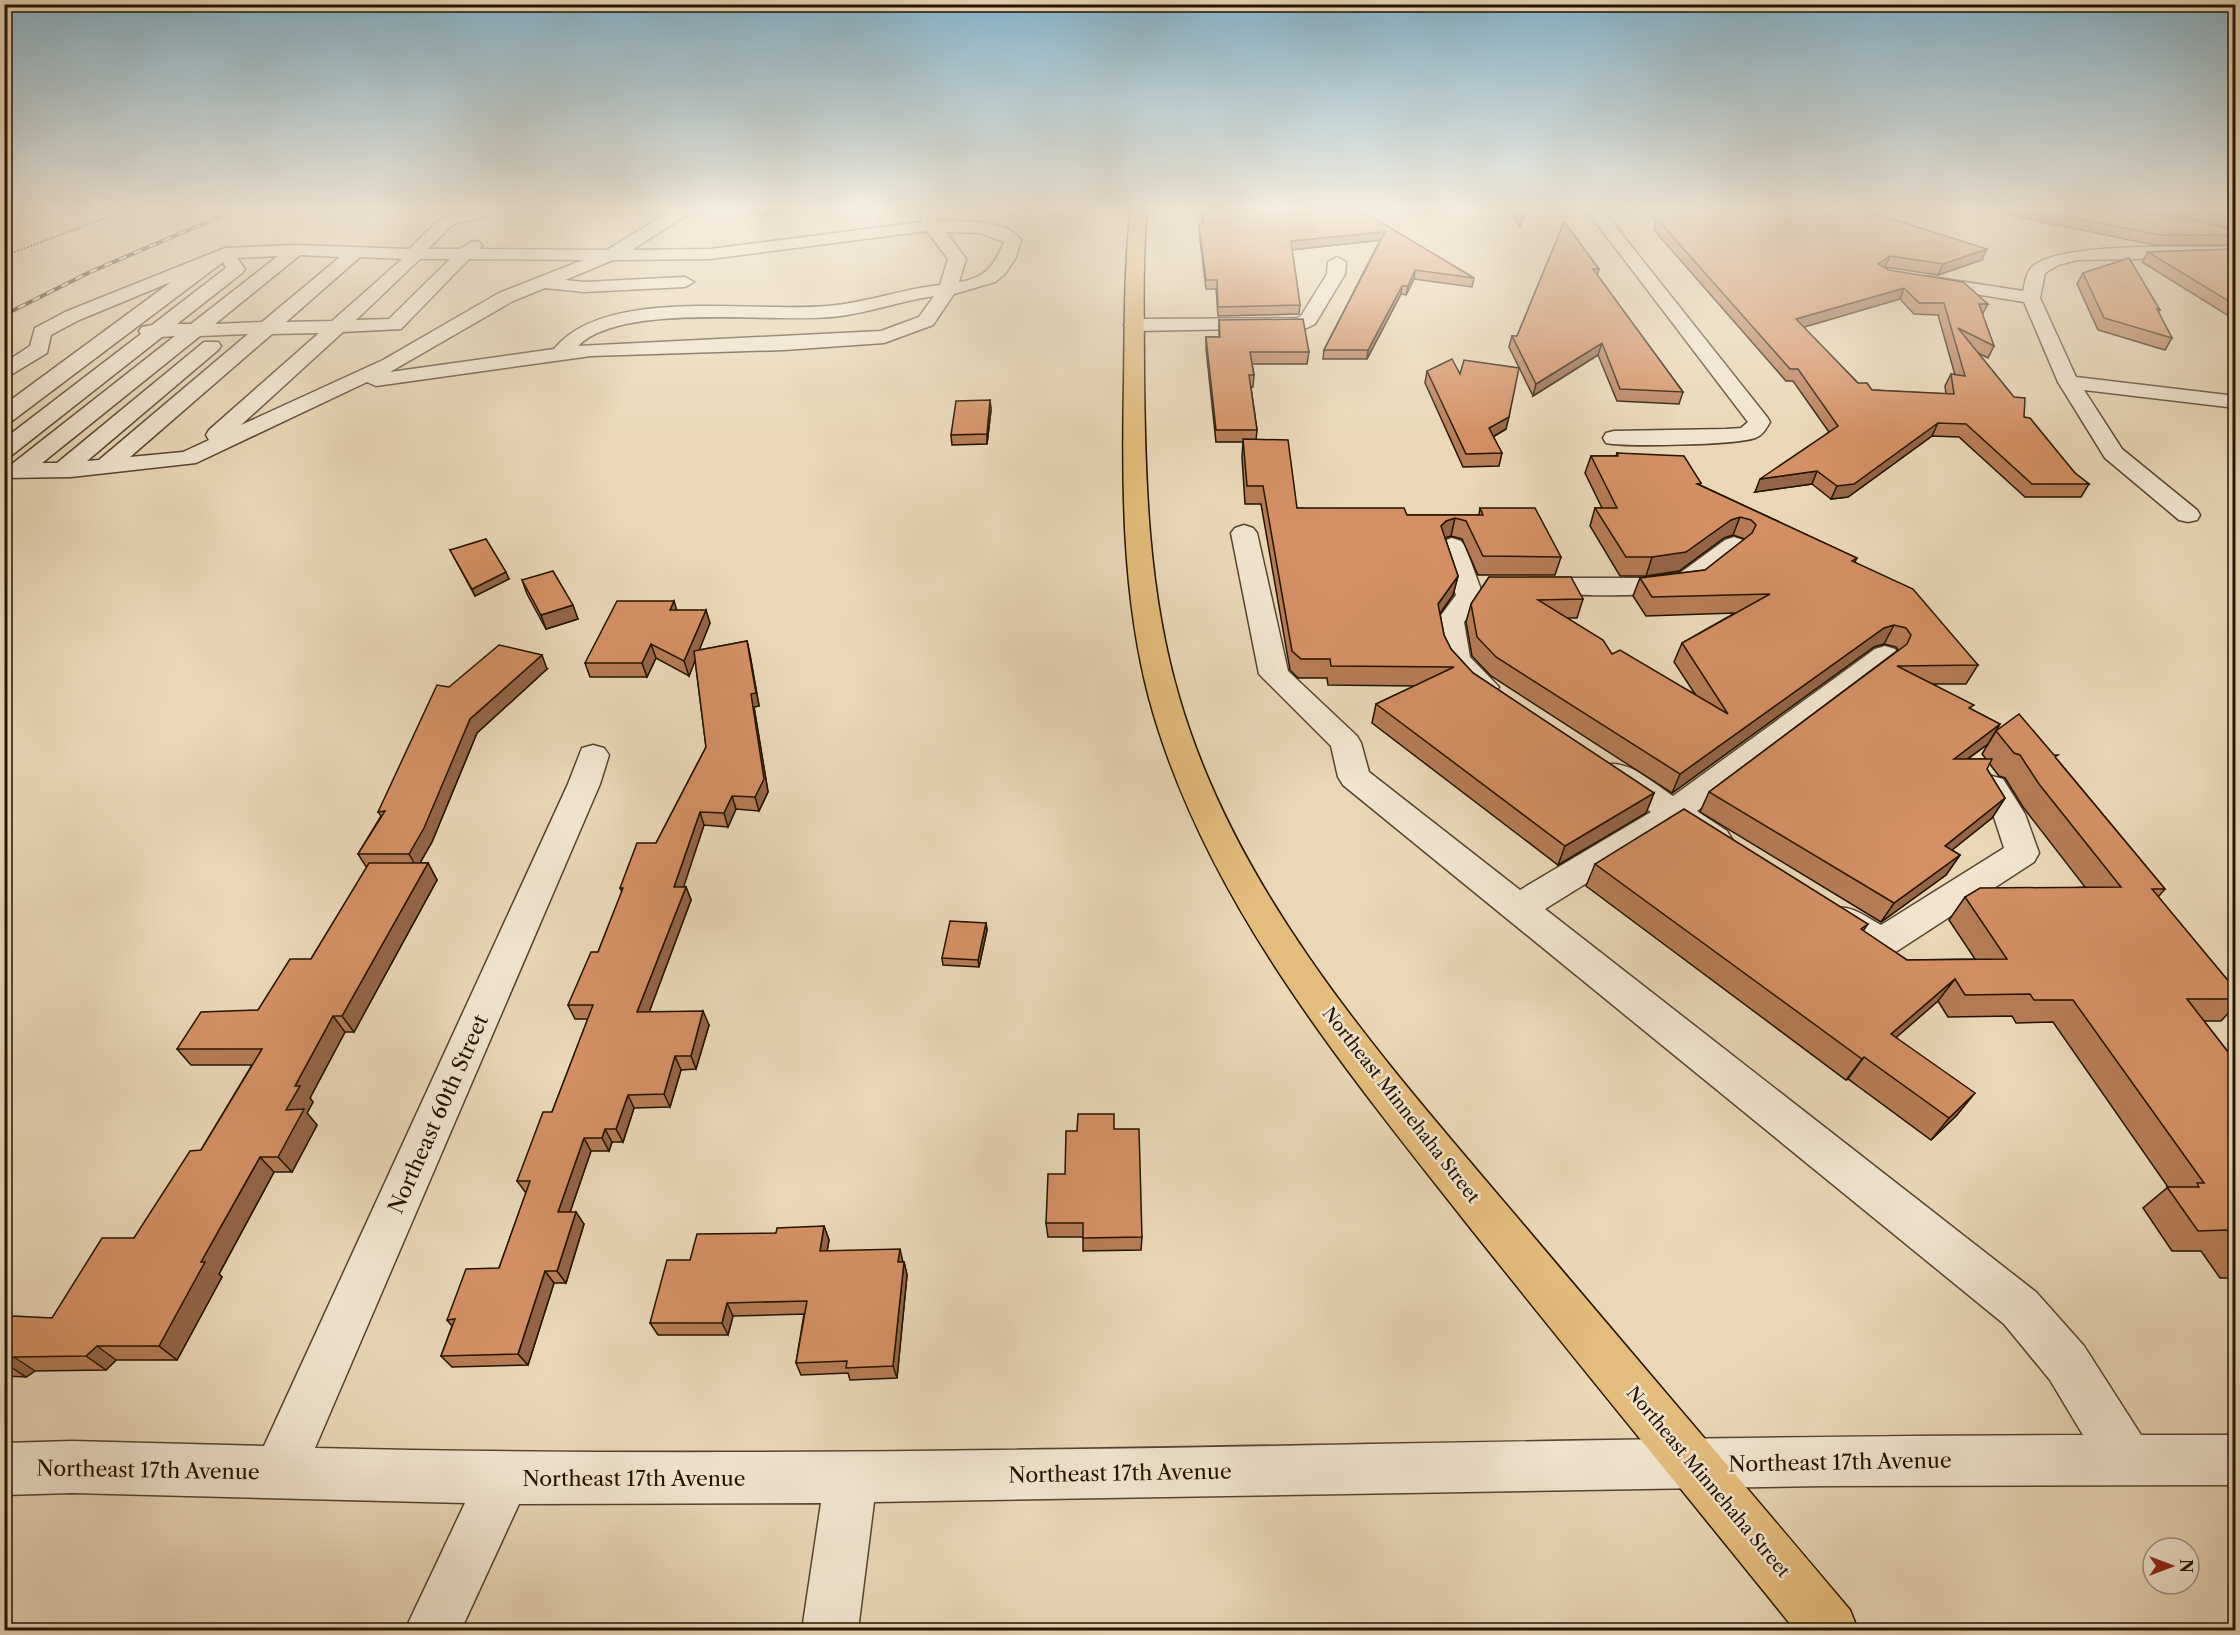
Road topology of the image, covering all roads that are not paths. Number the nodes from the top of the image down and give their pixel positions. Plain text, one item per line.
1 (150, 284) edge
2 (182, 284) edge
3 (217, 284) edge
4 (253, 284) edge
5 (284, 284) edge
6 (318, 284) edge
7 (384, 284) edge
8 (434, 284) edge
9 (556, 284) edge
10 (639, 284) edge
11 (949, 284) edge
12 (979, 284) edge
13 (1135, 284) edge
14 (1330, 284) edge
15 (1652, 284) edge
16 (1946, 284) edge
17 (2034, 284) edge
18 (947, 291) junction
19 (540, 293) junction
20 (272, 294) dead end
21 (2031, 298) junction
22 (326, 306) dead end
23 (255, 309) dead end
24 (579, 310) dead end
25 (464, 321) junction
26 (611, 321) junction
27 (394, 325) junction
28 (1134, 325) junction
29 (336, 327) junction
30 (912, 327) junction
31 (299, 329) junction
32 (230, 330) junction
33 (265, 330) junction
34 (157, 331) junction
35 (195, 331) junction
36 (116, 332) junction
37 (575, 338) junction
38 (675, 347) junction
39 (273, 351) dead end
40 (560, 354) junction
41 (516, 360) junction
42 (7, 371) edge
43 (2068, 382) junction
44 (348, 384) junction
45 (2235, 402) edge
46 (4, 416) edge
47 (1614, 438) dead end
48 (168, 441) dead end
49 (4, 450) edge
50 (202, 452) junction
51 (142, 463) junction
52 (105, 467) junction
53 (63, 470) junction
54 (12, 471) edge
55 (2188, 515) dead end
56 (1244, 533) dead end
57 (1734, 545) edge
58 (1452, 546) edge
59 (1488, 585) junction
60 (1884, 655) edge
61 (1510, 704) edge
62 (1589, 754) edge
63 (593, 755) dead end
64 (1992, 787) edge
65 (1674, 813) junction
66 (1743, 856) edge
67 (1812, 900) edge
68 (1518, 908) junction
69 (2235, 1460) edge
70 (2128, 1461) junction
71 (1695, 1464) junction
72 (4, 1469) edge
73 (279, 1472) junction
74 (851, 1477) junction
75 (504, 1478) junction
76 (433, 1630) edge
77 (830, 1630) edge
78 (1830, 1630) edge

1 - 42 street
2 - 36 street
3 - 34 street
4 - 35 street
5 - 20 street
6 - 33 street
7 - 29 street
8 - 27 street
9 - 19 street
10 - 19 street
11 - 18 street
12 - 18 street
13 - 28 main road, Northeast Minnehaha Street
14 - 28 street
15 - 47 street
16 - 21 street
17 - 21 street
18 - 26 street
18 - 30 street
19 - 25 street
21 - 43 street
22 - 31 street
23 - 32 street
24 - 26 street
25 - 27 street
25 - 44 street
26 - 37 street
27 - 29 street
28 - 71 main road, Northeast Minnehaha Street
29 - 31 street
29 - 50 street
30 - 37 street
30 - 38 street
31 - 33 street
31 - 39 street
32 - 33 street
32 - 35 street
32 - 53 street
33 - 52 street
34 - 35 street
34 - 36 street
34 - 49 street
35 - 54 street
36 - 42 street
36 - 46 street
37 - 40 street
38 - 40 street
38 - 41 street
40 - 41 street
41 - 44 street
43 - 45 street
43 - 55 street
44 - 50 street
48 - 51 street
50 - 51 street
51 - 52 street
52 - 53 street
53 - 54 street
56 - 68 street
57 - 59 street
58 - 59 street
59 - 61 street
60 - 65 street
62 - 65 street
63 - 73 street, Northeast 60th Street
64 - 67 street
65 - 66 street
65 - 68 street
68 - 70 street
69 - 70 street, Northeast 17th Avenue
70 - 71 street, Northeast 17th Avenue
71 - 74 street, Northeast 17th Avenue
71 - 78 main road, Northeast Minnehaha Street
72 - 73 street, Northeast 17th Avenue
73 - 75 street, Northeast 17th Avenue
74 - 75 street, Northeast 17th Avenue
74 - 77 street
75 - 76 street

